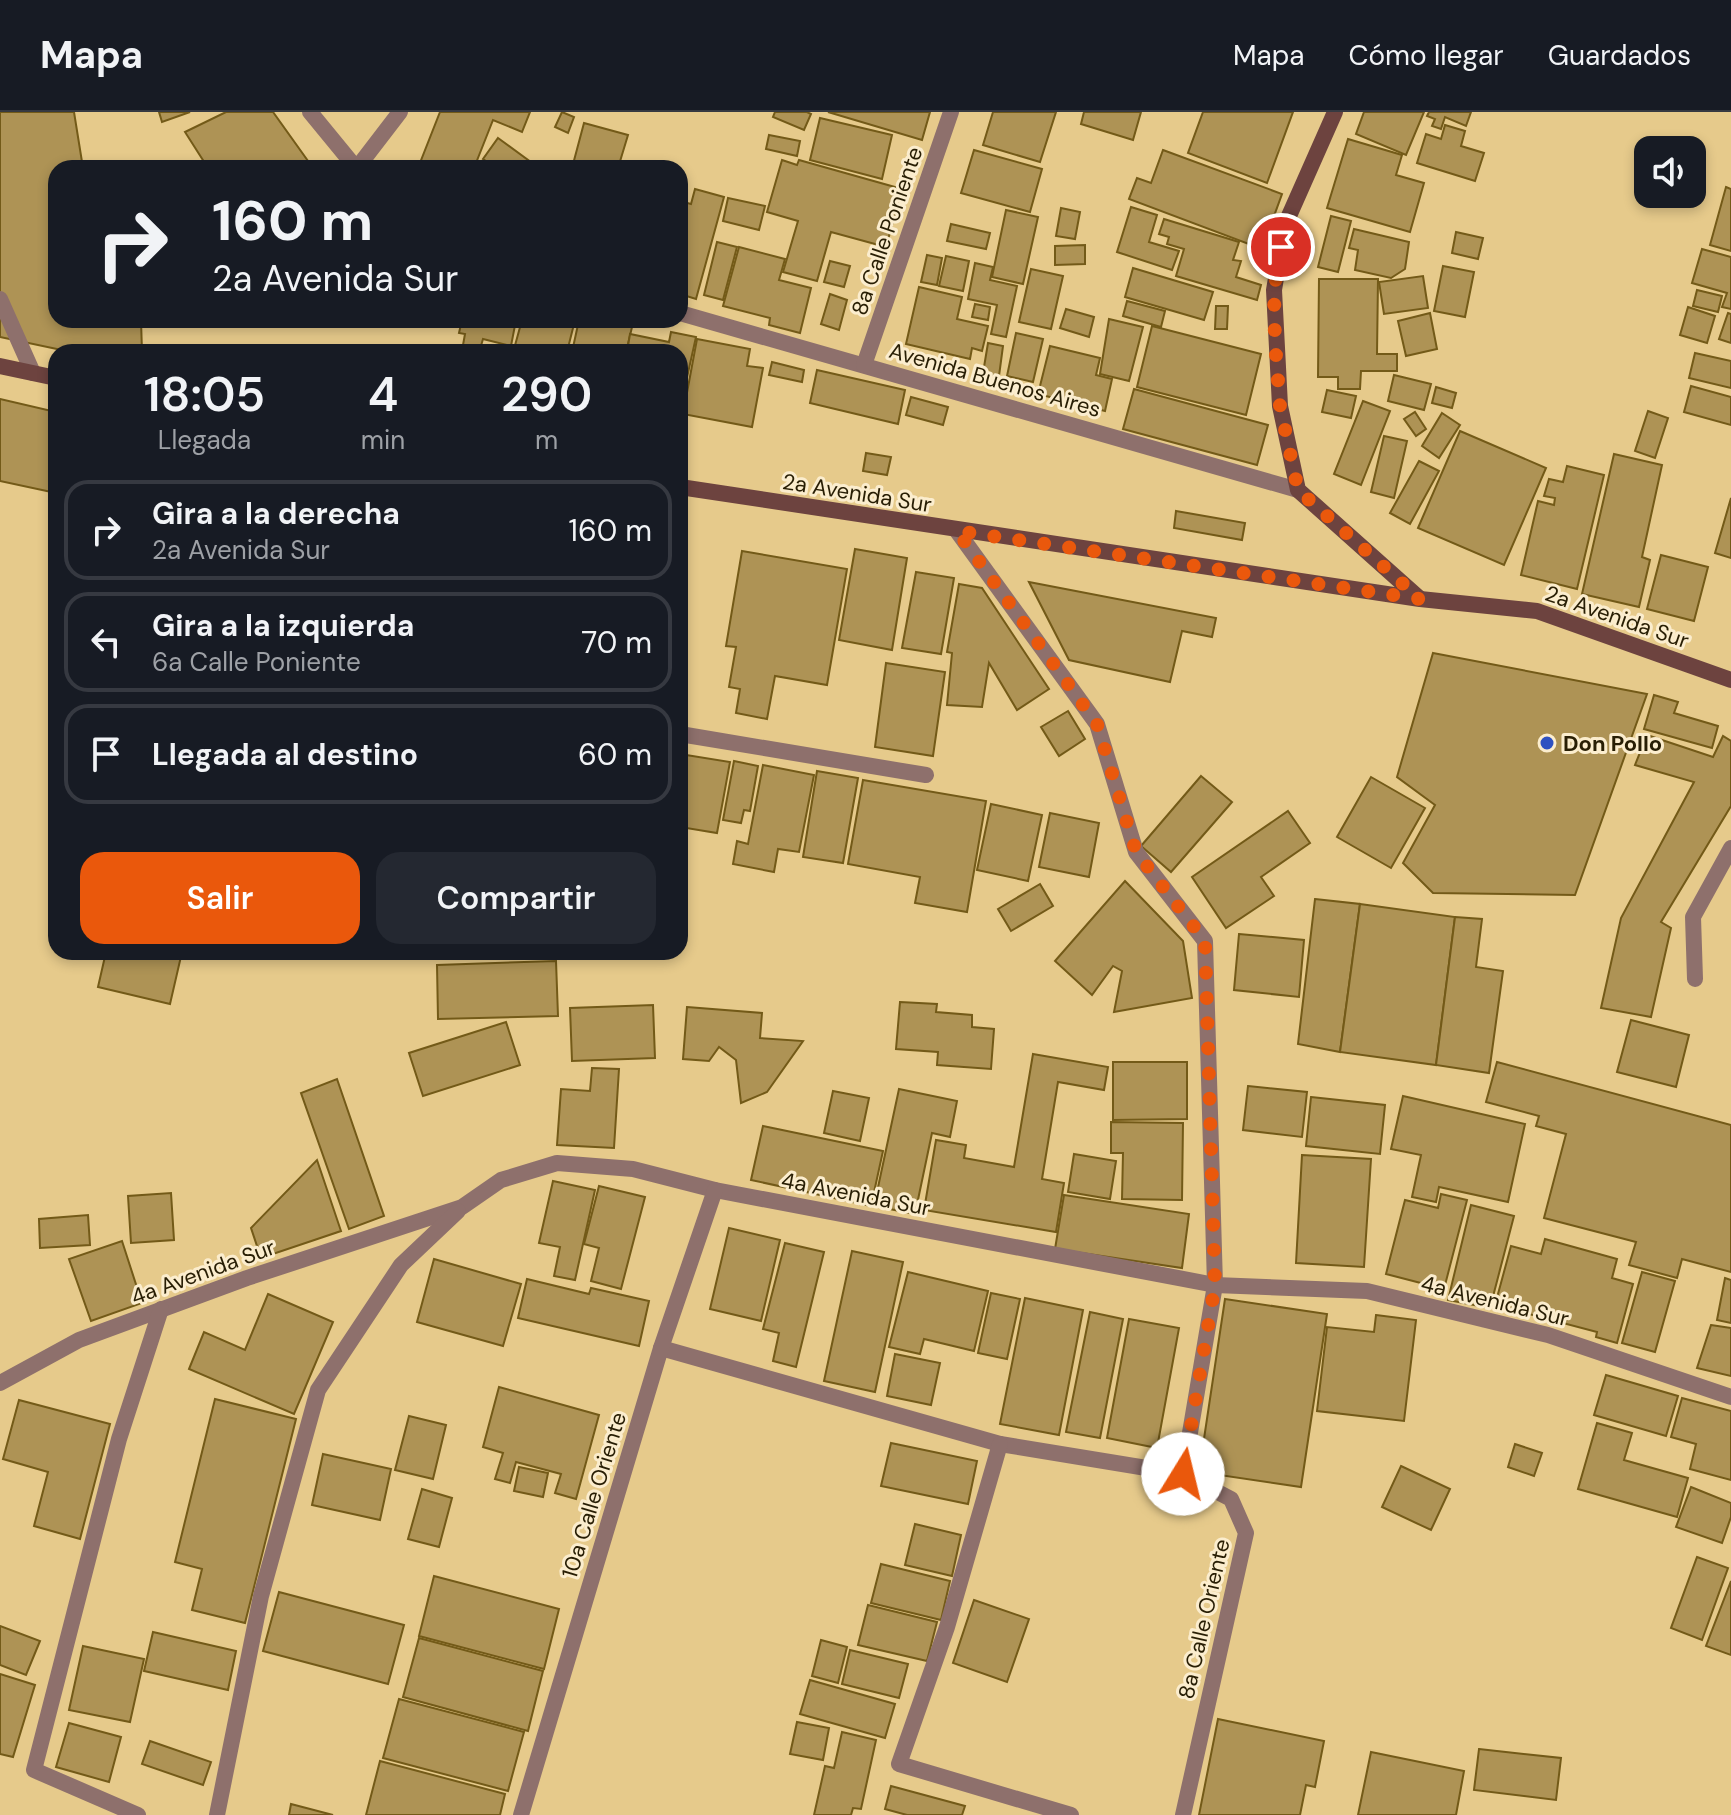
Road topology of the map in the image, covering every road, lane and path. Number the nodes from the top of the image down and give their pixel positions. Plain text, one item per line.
1 (310, 112) edge
2 (400, 112) edge
3 (951, 112) edge
4 (1335, 112) edge
5 (349, 160) edge
6 (362, 160) edge
7 (0, 299) edge
8 (688, 315) edge
9 (864, 365) junction
10 (0, 366) edge
11 (33, 373) junction
12 (48, 376) edge
13 (688, 488) edge
14 (1298, 490) junction
15 (957, 531) junction
16 (1420, 599) junction
17 (1731, 680) edge
18 (688, 735) edge
19 (926, 775) dead end
20 (1731, 848) edge
21 (1695, 979) dead end
22 (715, 1190) junction
23 (462, 1207) junction
24 (1215, 1285) junction
25 (161, 1309) junction
26 (661, 1348) junction
27 (0, 1383) edge
28 (1731, 1397) edge
29 (1000, 1444) junction
30 (1183, 1474) junction
31 (138, 1815) edge
32 (217, 1815) edge
33 (521, 1815) edge
34 (1071, 1815) edge
35 (1183, 1815) edge

1 - 5 street
2 - 6 street
3 - 9 street, 8a Calle Poniente
4 - 14 main road
7 - 11 street
8 - 9 street, Avenida Buenos Aires
9 - 14 street, Avenida Buenos Aires
10 - 11 main road
11 - 12 main road
13 - 15 main road, 2a Avenida Sur
14 - 16 main road
15 - 16 main road, 2a Avenida Sur
15 - 24 street
16 - 17 main road, 2a Avenida Sur
18 - 19 street
20 - 21 street
22 - 23 street, 4a Avenida Sur
22 - 24 street, 4a Avenida Sur
22 - 26 street, 10a Calle Oriente
23 - 25 street, 4a Avenida Sur
23 - 32 street
24 - 28 street, 4a Avenida Sur
24 - 30 street
25 - 27 street, 4a Avenida Sur
25 - 31 street
26 - 29 street, 8a Calle Oriente
26 - 33 street, 10a Calle Oriente
29 - 30 street, 8a Calle Oriente
29 - 34 street
30 - 35 street, 8a Calle Oriente

